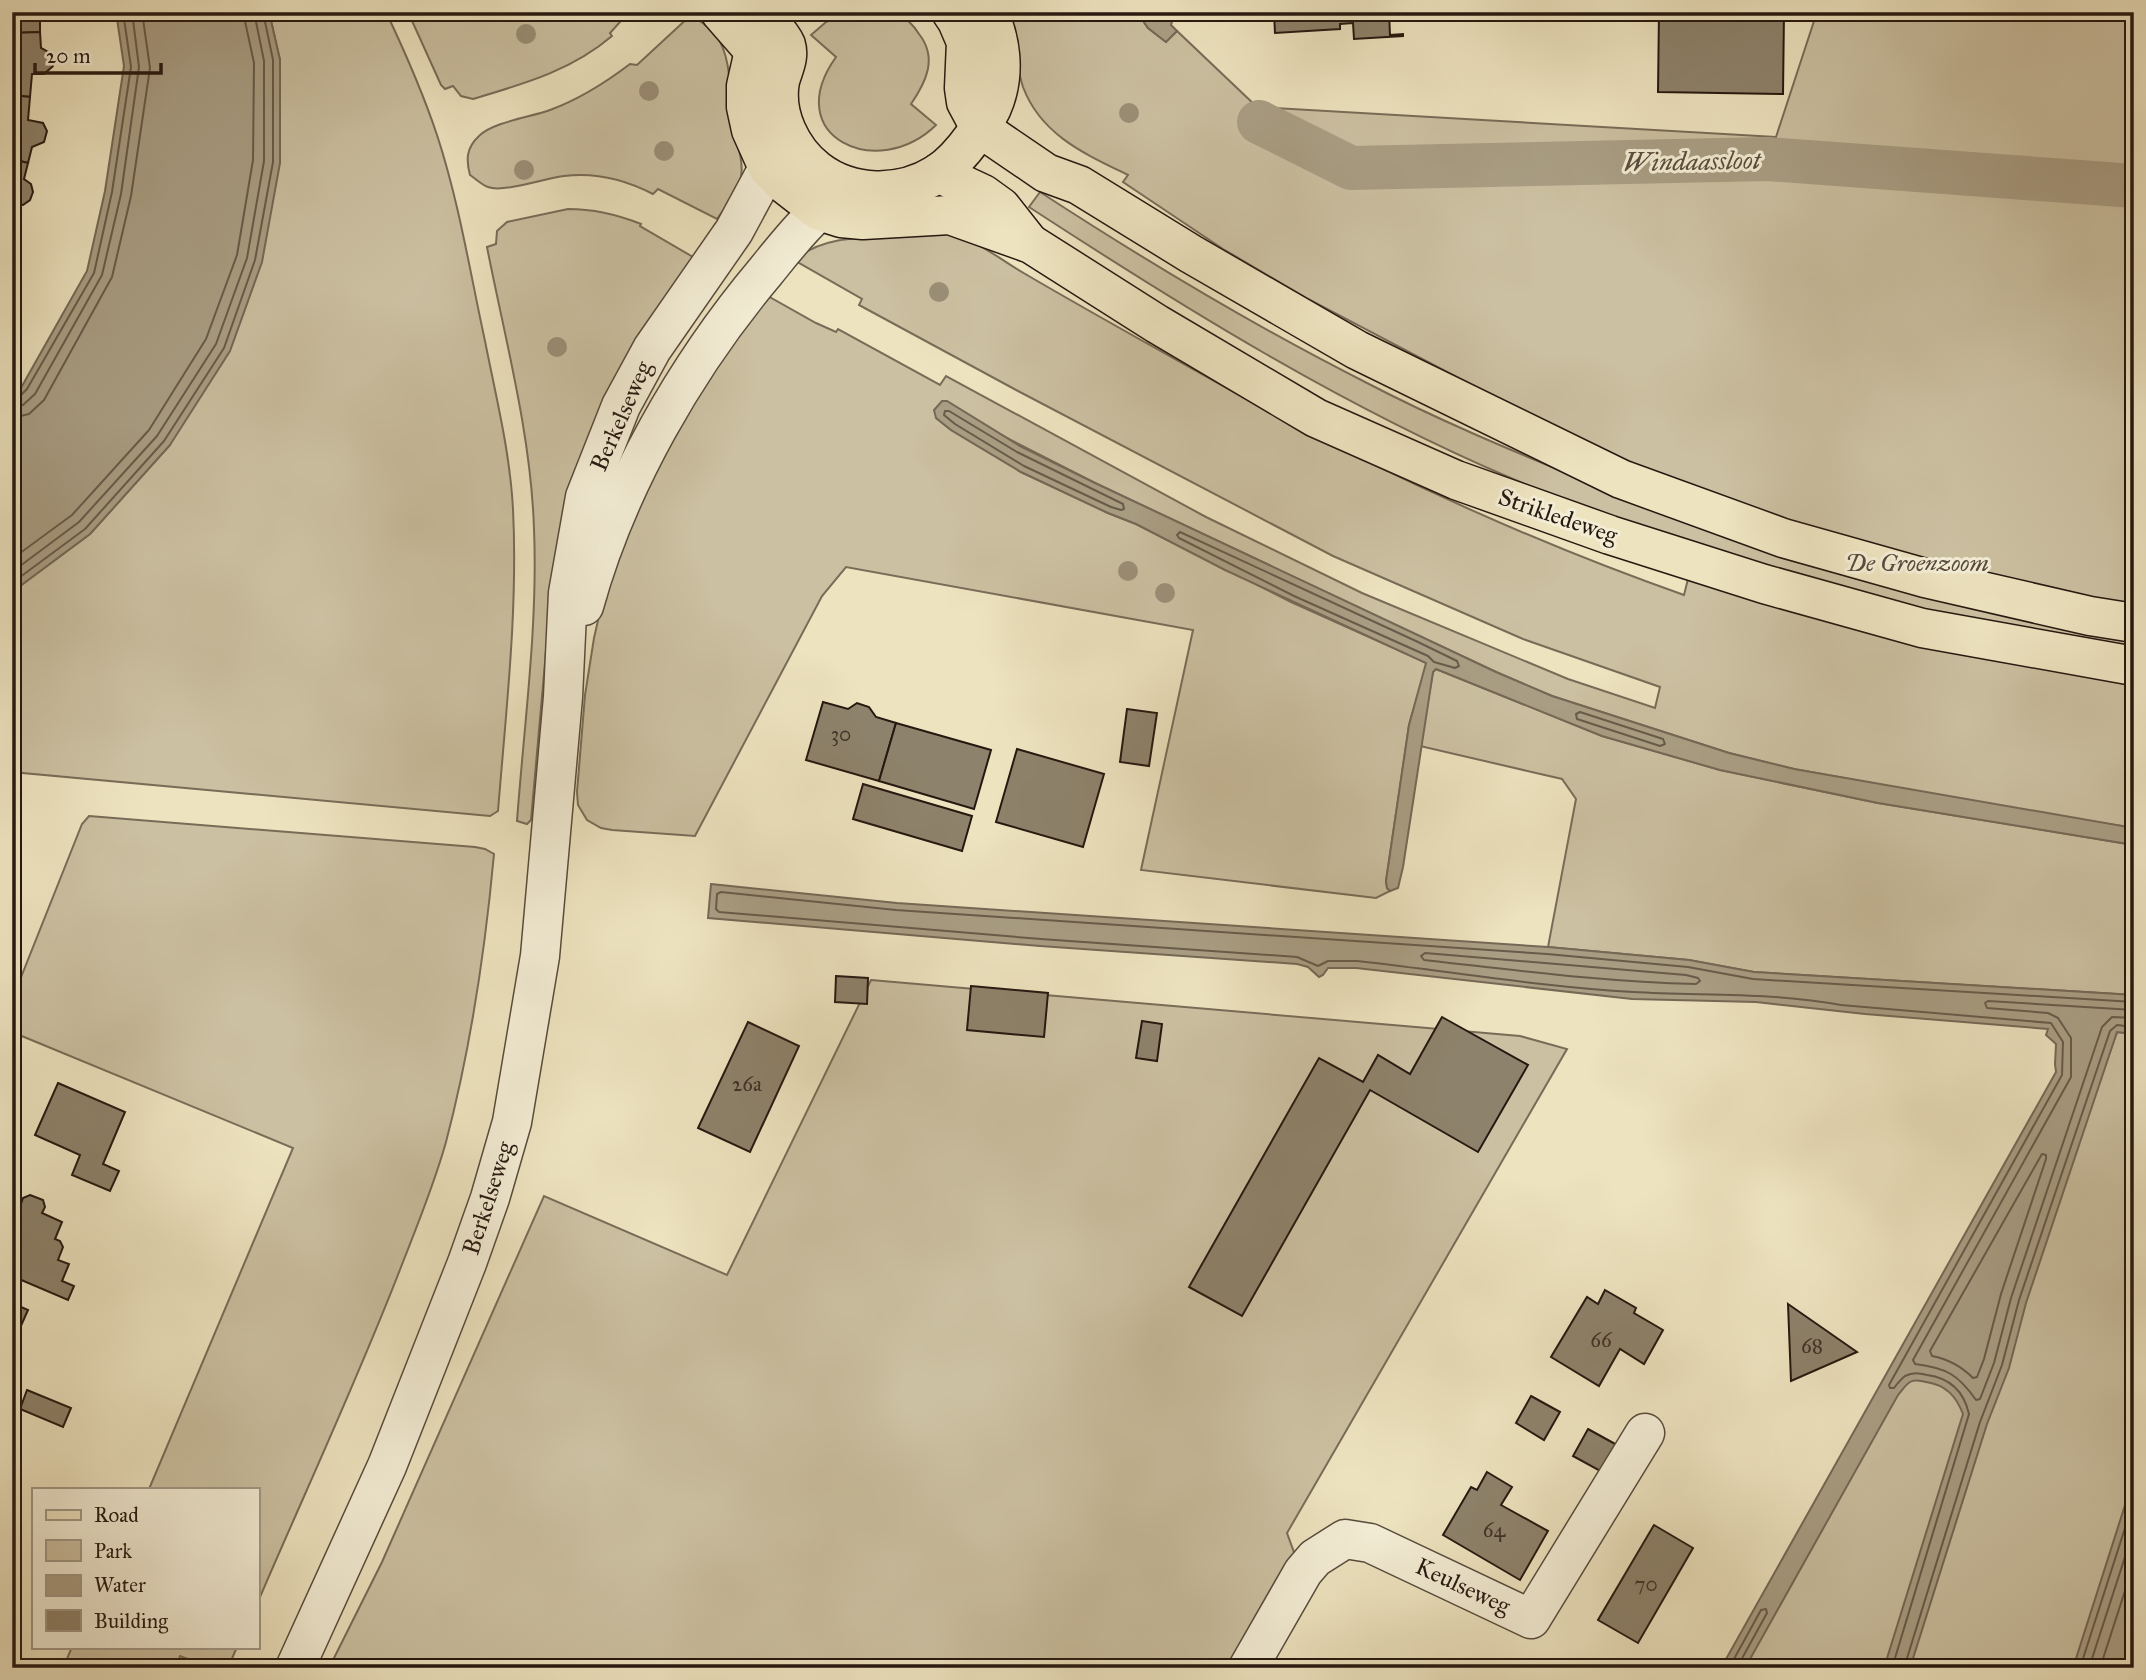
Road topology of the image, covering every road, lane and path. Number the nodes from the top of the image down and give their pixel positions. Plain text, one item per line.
1 (720, 12) edge
2 (951, 12) edge
3 (988, 12) edge
4 (765, 25) edge
5 (987, 115) junction
6 (768, 168) junction
7 (938, 173) junction
8 (832, 198) junction
9 (1031, 244) junction
10 (2134, 623) edge
11 (2134, 666) edge
12 (563, 697) junction
13 (1645, 1433) dead end
14 (295, 1668) edge
15 (1248, 1668) edge

1 - 4 main road
2 - 5 main road
3 - 5 main road
4 - 6 main road
4 - 8 main road
5 - 7 main road
5 - 10 main road
6 - 8 main road
6 - 12 street, Berkelseweg
7 - 8 main road
7 - 9 main road, Strikledeweg
8 - 9 main road, Strikledeweg
8 - 12 street, Berkelseweg
9 - 11 main road, Strikledeweg
12 - 14 street, Berkelseweg
13 - 15 street, Keulseweg

